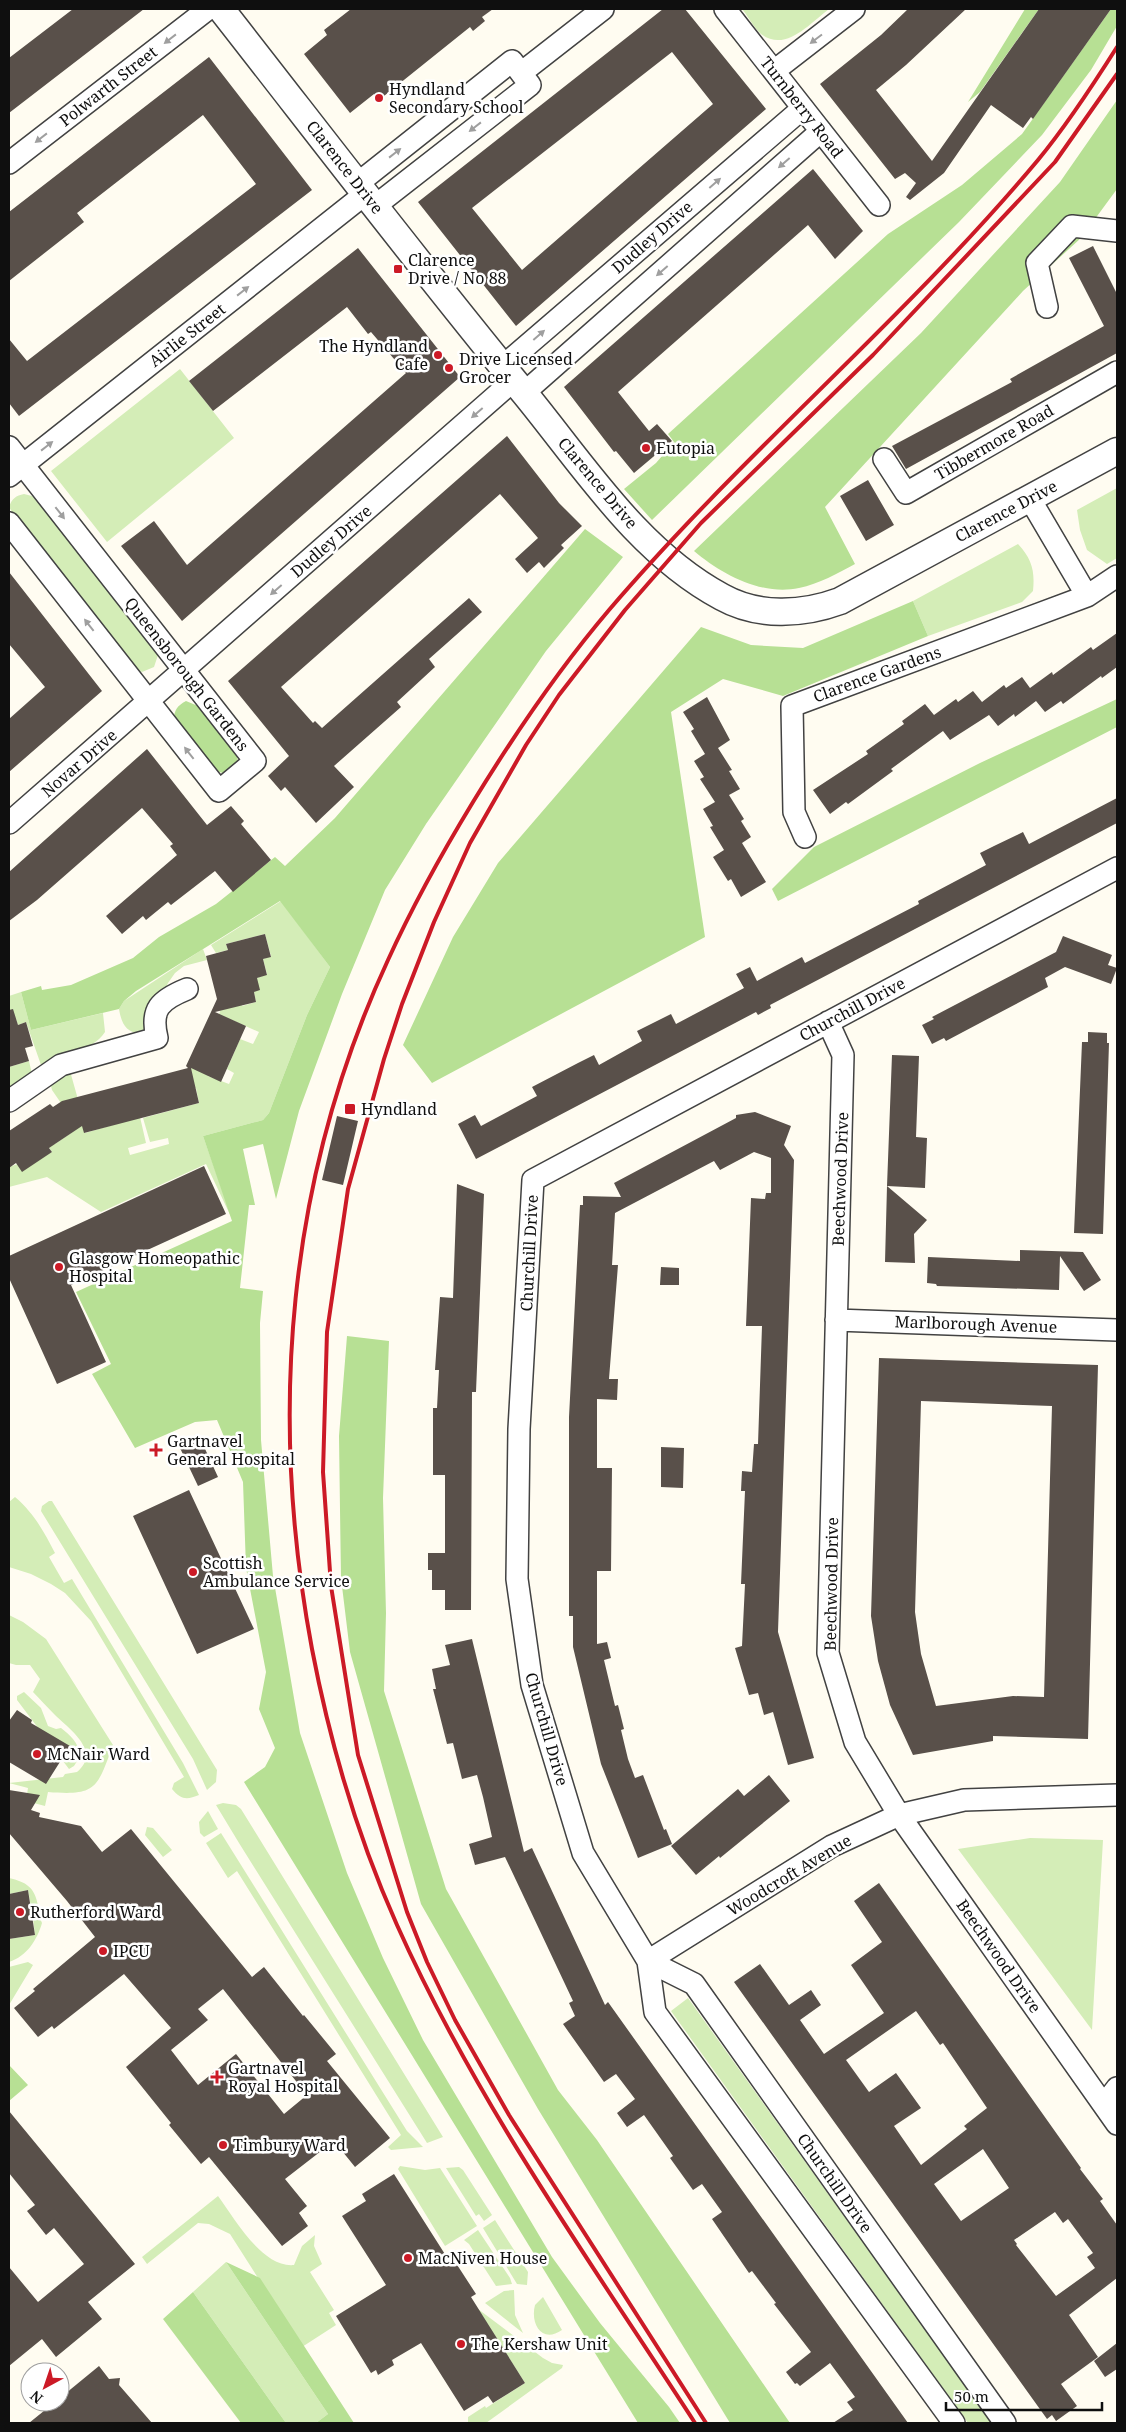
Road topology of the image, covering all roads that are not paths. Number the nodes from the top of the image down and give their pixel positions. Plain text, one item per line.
1 (208, 9) edge
2 (221, 9) edge
3 (603, 9) edge
4 (725, 9) edge
5 (854, 9) edge
6 (774, 71) junction
7 (521, 73) junction
8 (802, 108) junction
9 (821, 131) junction
10 (9, 163) edge
11 (366, 195) junction
12 (879, 205) dead end
13 (1117, 231) edge
14 (1047, 307) dead end
15 (1117, 372) edge
16 (513, 380) junction
17 (9, 447) edge
18 (1117, 451) edge
19 (884, 459) dead end
20 (16, 470) edge
21 (1030, 498) junction
22 (9, 523) edge
23 (1117, 576) edge
24 (1087, 596) junction
25 (184, 672) junction
26 (149, 702) junction
27 (9, 823) edge
28 (805, 837) dead end
29 (1117, 868) edge
30 (187, 989) dead end
31 (828, 1022) junction
32 (9, 1101) edge
33 (836, 1320) junction
34 (1117, 1330) edge
35 (1117, 1794) edge
36 (899, 1816) junction
37 (648, 1961) junction
38 (1117, 2088) edge
39 (1104, 2105) junction
40 (1117, 2124) edge
41 (954, 2423) edge
42 (1005, 2423) edge

1 -> 10 street, Polwarth Street
2 - 11 street, Clarence Drive
3 - 7 street
4 - 6 street, Turnberry Road
5 -> 6 street
6 - 8 street, Turnberry Road
7 -> 11 street, Airlie Street
11 -> 7 street, Airlie Street
8 - 9 street, Turnberry Road
16 -> 8 street, Dudley Drive
9 - 12 street, Turnberry Road
9 -> 16 street, Dudley Drive
11 - 16 street, Clarence Drive
20 -> 11 street, Airlie Street
13 - 14 street
15 - 19 street, Tibbermore Road
16 - 21 street, Clarence Drive
16 -> 25 street, Dudley Drive
17 - 20 street, Queensborough Gardens
18 - 21 street, Clarence Drive
20 -> 25 street, Queensborough Gardens
21 - 24 street
26 -> 22 street, Queensborough Gardens
23 - 24 street, Clarence Gardens
24 - 28 street, Clarence Gardens
25 - 26 street, Dudley Drive
25 -> 26 street, Queensborough Gardens
26 - 27 street, Novar Drive
29 - 31 street, Churchill Drive
30 - 32 street
31 - 33 street, Beechwood Drive
31 - 37 street, Churchill Drive
33 - 34 street, Marlborough Avenue
33 - 36 street, Beechwood Drive
35 - 36 street, Woodcroft Avenue
36 - 37 street, Woodcroft Avenue
36 - 39 street, Beechwood Drive
37 - 41 street, Churchill Drive
37 - 42 street, Churchill Drive
38 - 39 street
39 - 40 street, Beechwood Drive

